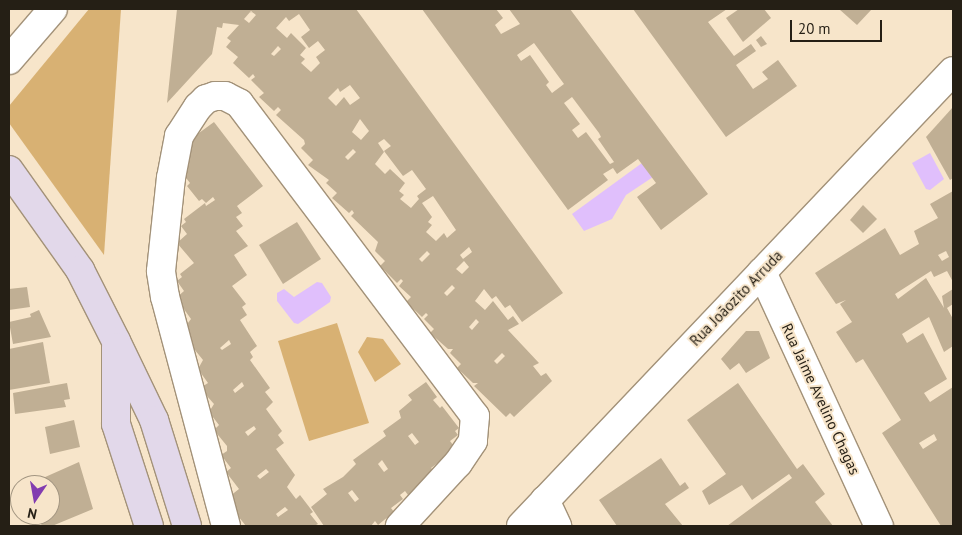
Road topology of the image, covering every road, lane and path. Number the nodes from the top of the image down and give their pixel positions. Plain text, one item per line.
1 (53, 9) edge
2 (9, 60) edge
3 (953, 71) edge
4 (9, 170) edge
5 (762, 272) junction
6 (116, 340) junction
7 (545, 500) junction
8 (149, 526) edge
9 (187, 526) edge
10 (226, 526) edge
11 (400, 526) edge
12 (521, 526) edge
13 (557, 526) edge
14 (879, 526) edge

1 - 2 street
3 - 5 street, Rua Joãozito Arruda
4 - 6 main road
5 - 7 street, Rua Joãozito Arruda
5 - 14 street, Rua Jaime Avelino Chagas
6 - 8 main road
6 - 9 main road
7 - 12 street, Rua Joãozito Arruda
7 - 13 street
10 - 11 street

